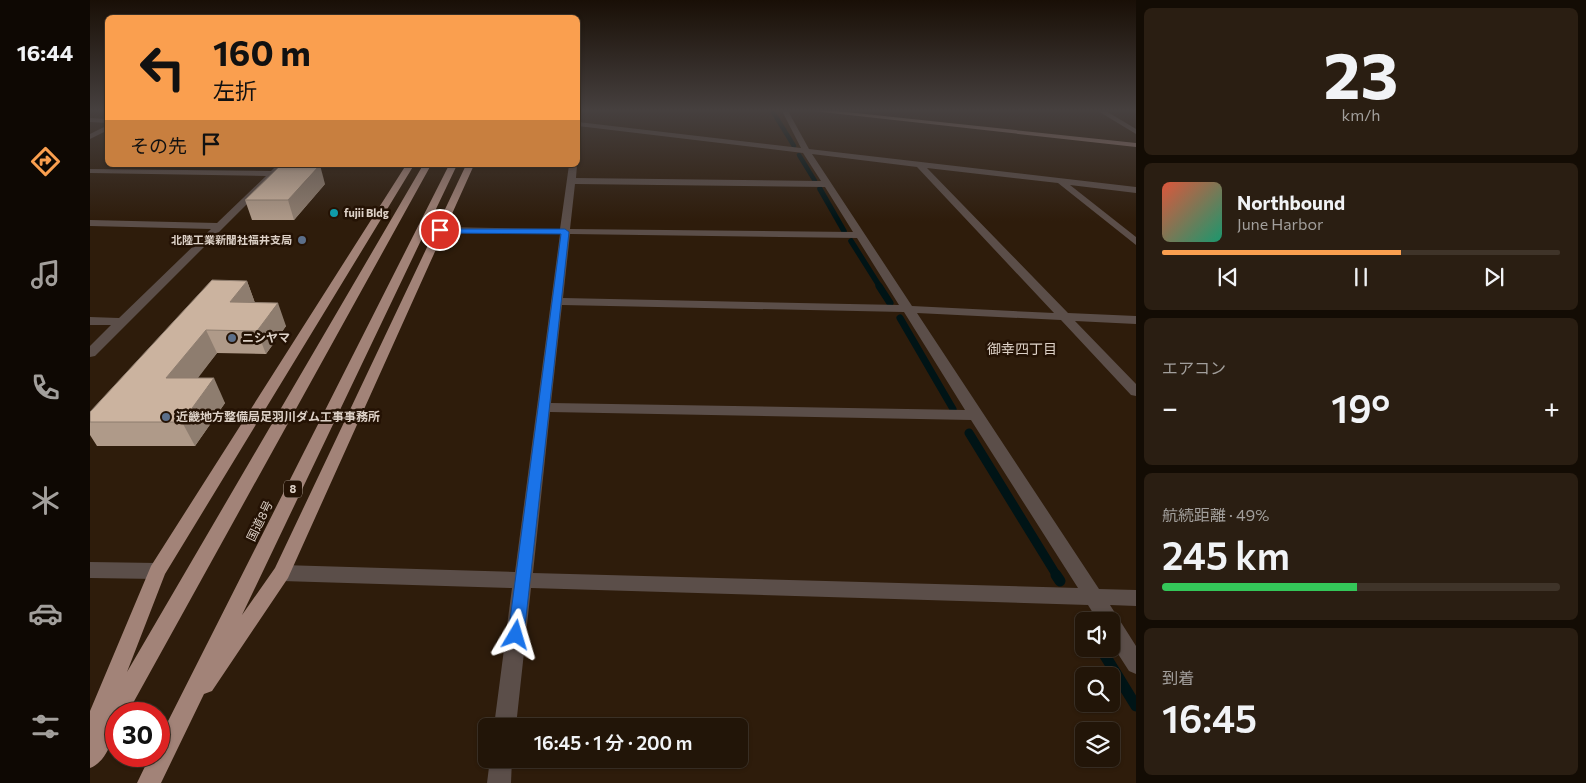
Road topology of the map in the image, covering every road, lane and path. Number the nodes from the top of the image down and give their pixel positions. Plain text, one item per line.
1 (767, 148) edge
2 (804, 148) edge
3 (806, 152) junction
4 (920, 165) junction
5 (280, 167) edge
6 (409, 167) edge
7 (426, 167) edge
8 (452, 167) edge
9 (469, 167) edge
10 (573, 167) edge
11 (90, 171) edge
12 (272, 174) junction
13 (571, 181) junction
14 (1060, 181) junction
15 (826, 184) junction
16 (1136, 190) edge
17 (90, 223) edge
18 (220, 226) junction
19 (440, 230) junction
20 (565, 232) junction
21 (859, 235) junction
22 (1136, 242) edge
23 (557, 301) junction
24 (906, 308) junction
25 (1063, 316) junction
26 (1136, 320) edge
27 (90, 322) edge
28 (121, 322) junction
29 (90, 353) edge
30 (1136, 392) edge
31 (544, 407) junction
32 (975, 415) junction
33 (90, 570) edge
34 (157, 571) junction
35 (282, 573) junction
36 (523, 581) junction
37 (1093, 597) junction
38 (1136, 598) edge
39 (1103, 612) edge
40 (1120, 639) edge
41 (1136, 664) edge
42 (506, 718) edge
43 (178, 722) junction
44 (90, 738) edge
45 (90, 757) edge
46 (500, 768) edge
47 (148, 783) edge
48 (498, 783) edge

1 - 3 street
2 - 3 street
3 - 4 street
3 - 15 street
4 - 14 street
4 - 25 street
5 - 12 street
6 - 34 highway
7 - 45 highway
8 - 43 highway, 国道8号 / 8
9 - 19 highway
10 - 13 street
11 - 12 street
12 - 18 street
13 - 15 street
13 - 20 street
14 - 16 street
14 - 22 street
15 - 21 street
17 - 18 street
18 - 28 street
19 - 20 street
19 - 35 highway
20 - 21 street
20 - 23 street
21 - 24 street
23 - 24 street
23 - 31 street
24 - 25 street
24 - 32 street
25 - 26 street
25 - 30 street
27 - 28 street
28 - 29 street
31 - 32 street
31 - 36 street
32 - 37 street
33 - 34 street
34 - 44 highway
35 - 36 street
35 - 43 highway
36 - 37 street
36 - 42 street
37 - 38 street
37 - 39 street
40 - 41 street
43 - 47 highway, 国道8号 / 8
46 - 48 street

